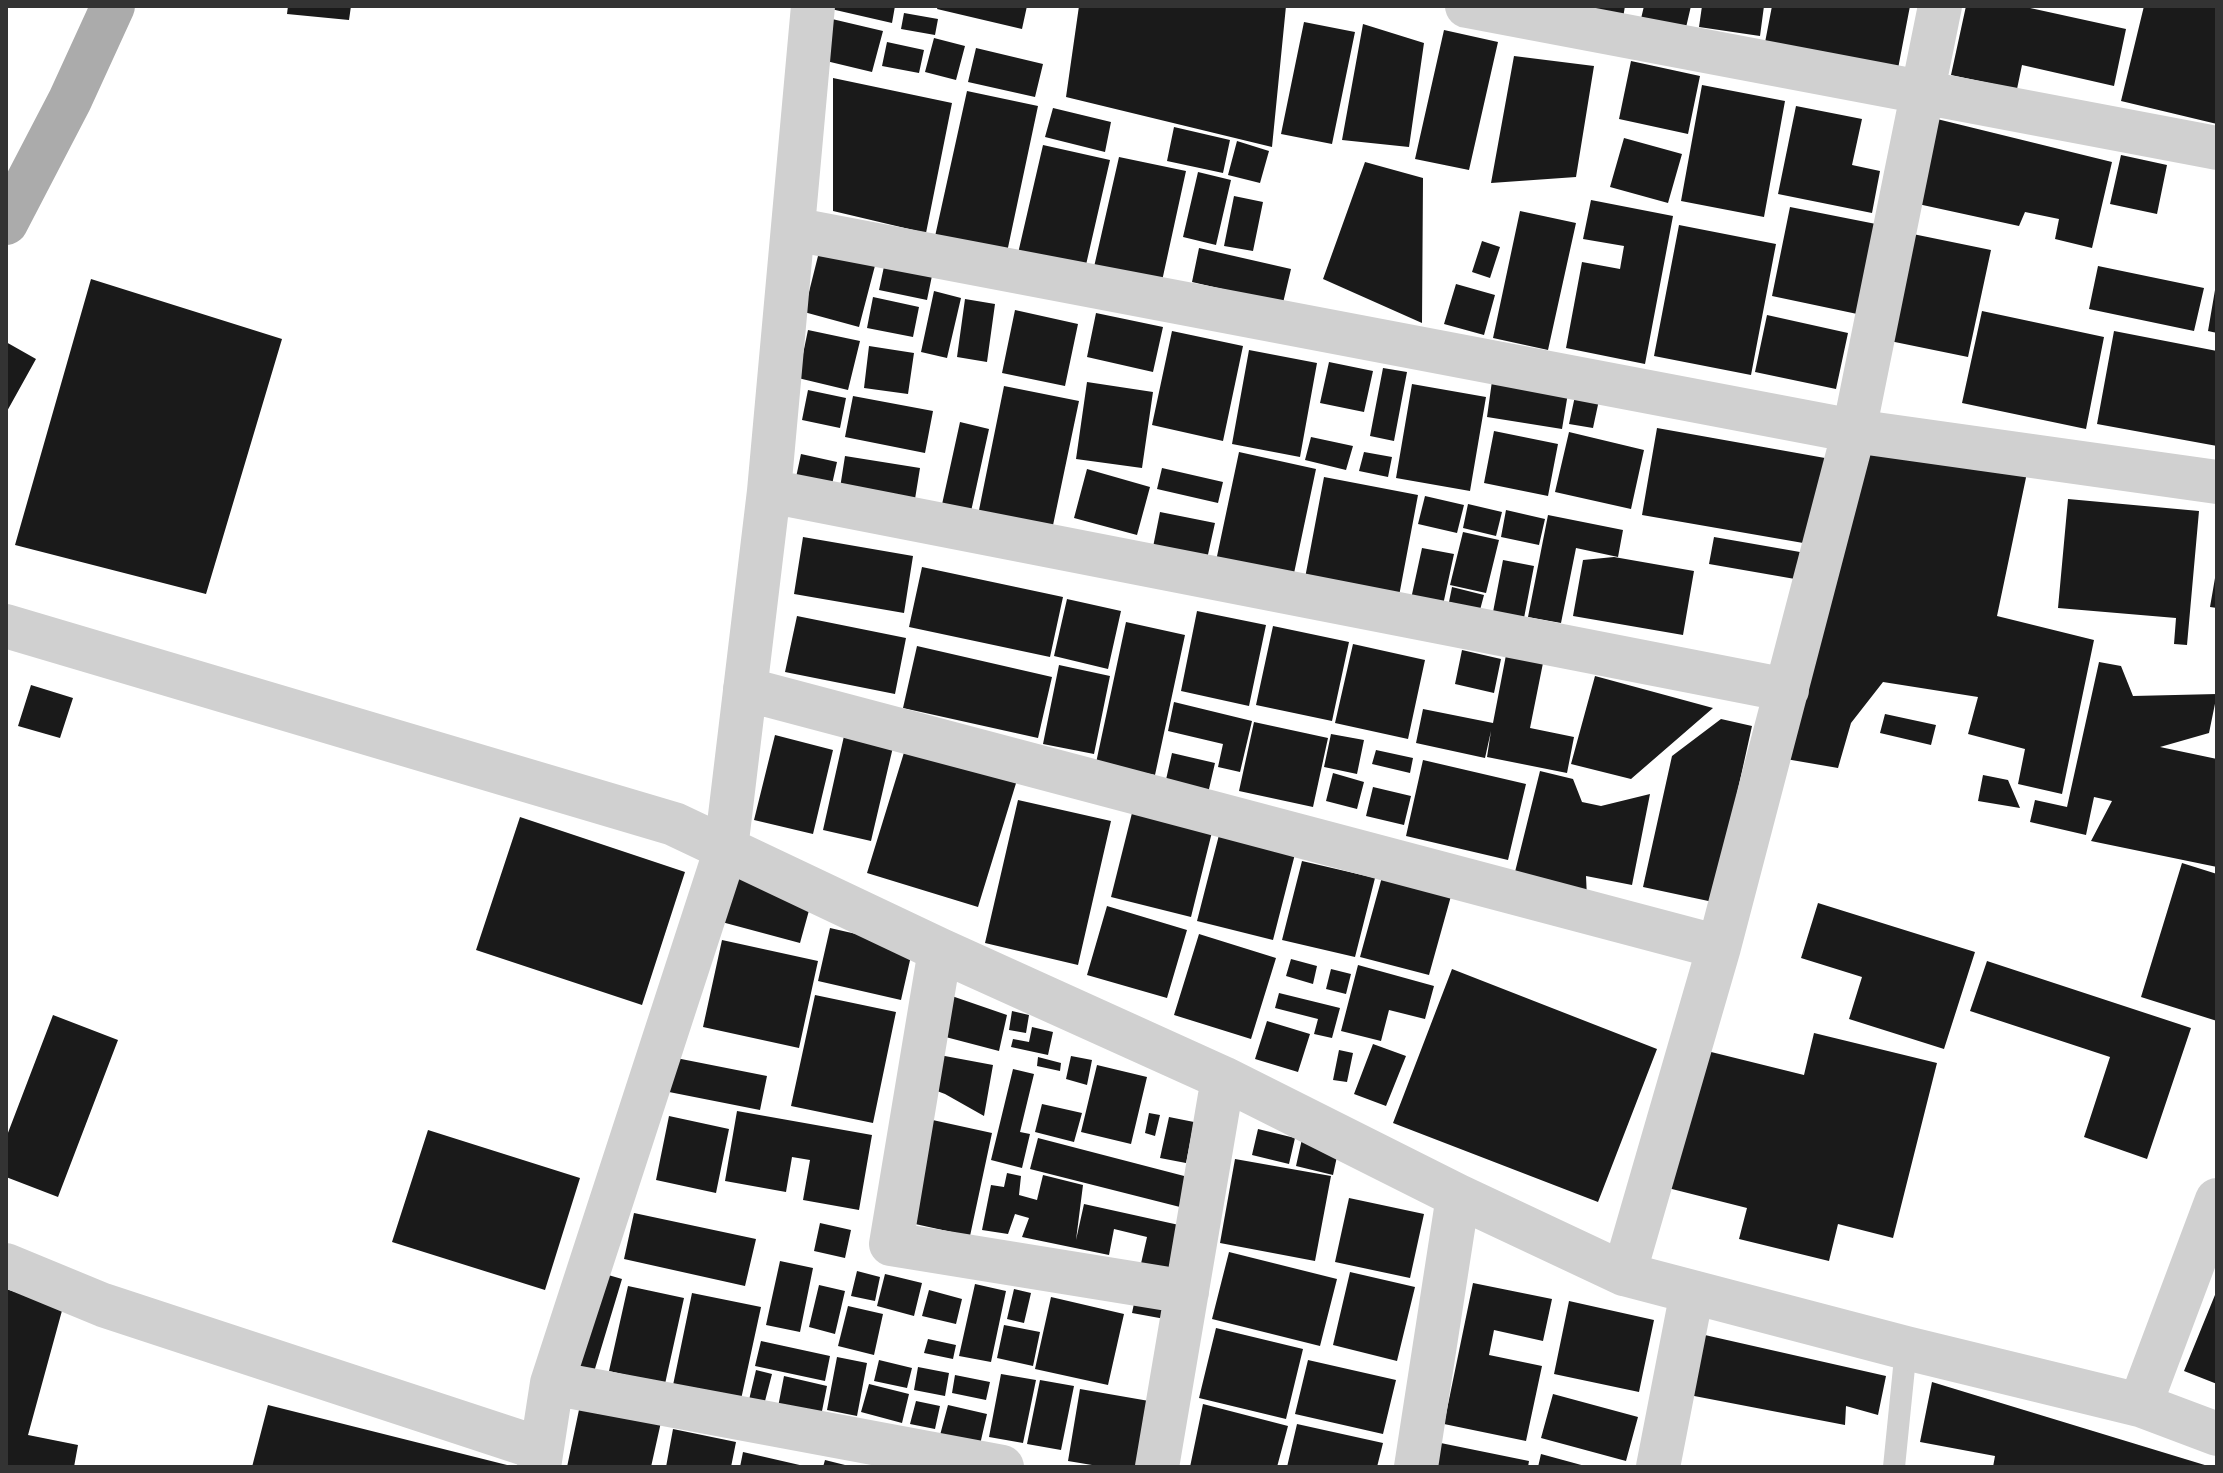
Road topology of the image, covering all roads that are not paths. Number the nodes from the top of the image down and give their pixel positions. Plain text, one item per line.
1 (113, 6) edge
2 (813, 6) edge
3 (1467, 6) edge
4 (1940, 6) edge
5 (1922, 92) junction
6 (2217, 148) edge
7 (6, 223) edge
8 (793, 229) junction
9 (1854, 431) junction
10 (2217, 482) edge
11 (769, 491) junction
12 (6, 626) edge
13 (745, 689) junction
14 (1787, 690) junction
15 (726, 849) junction
16 (1719, 947) junction
17 (940, 950) junction
18 (1223, 1078) junction
19 (1458, 1196) junction
20 (2217, 1200) edge
21 (6, 1265) edge
22 (1624, 1274) junction
23 (1187, 1292) junction
24 (1692, 1292) junction
25 (1906, 1348) junction
26 (552, 1383) junction
27 (2140, 1405) junction
28 (2217, 1434) edge
29 (540, 1458) edge
30 (1002, 1467) edge
31 (1157, 1467) edge
32 (1416, 1467) edge
33 (1658, 1467) edge
34 (1894, 1467) edge

1 - 7 main road
2 - 8 street
3 - 5 street
4 - 5 street
5 - 6 street
5 - 9 street
8 - 9 street
8 - 11 street
9 - 10 street
9 - 14 street
11 - 13 street
11 - 14 street
12 - 15 street
13 - 15 street
13 - 16 street
14 - 16 street
15 - 17 street
15 - 26 street
16 - 22 street
17 - 18 street
17 - 23 street
18 - 19 street
18 - 23 street
19 - 22 street
19 - 32 street
20 - 27 street
21 - 29 street
22 - 24 street
23 - 31 street
24 - 25 street
24 - 33 street
25 - 27 street
25 - 34 lane
26 - 29 street
26 - 30 street
27 - 28 street

